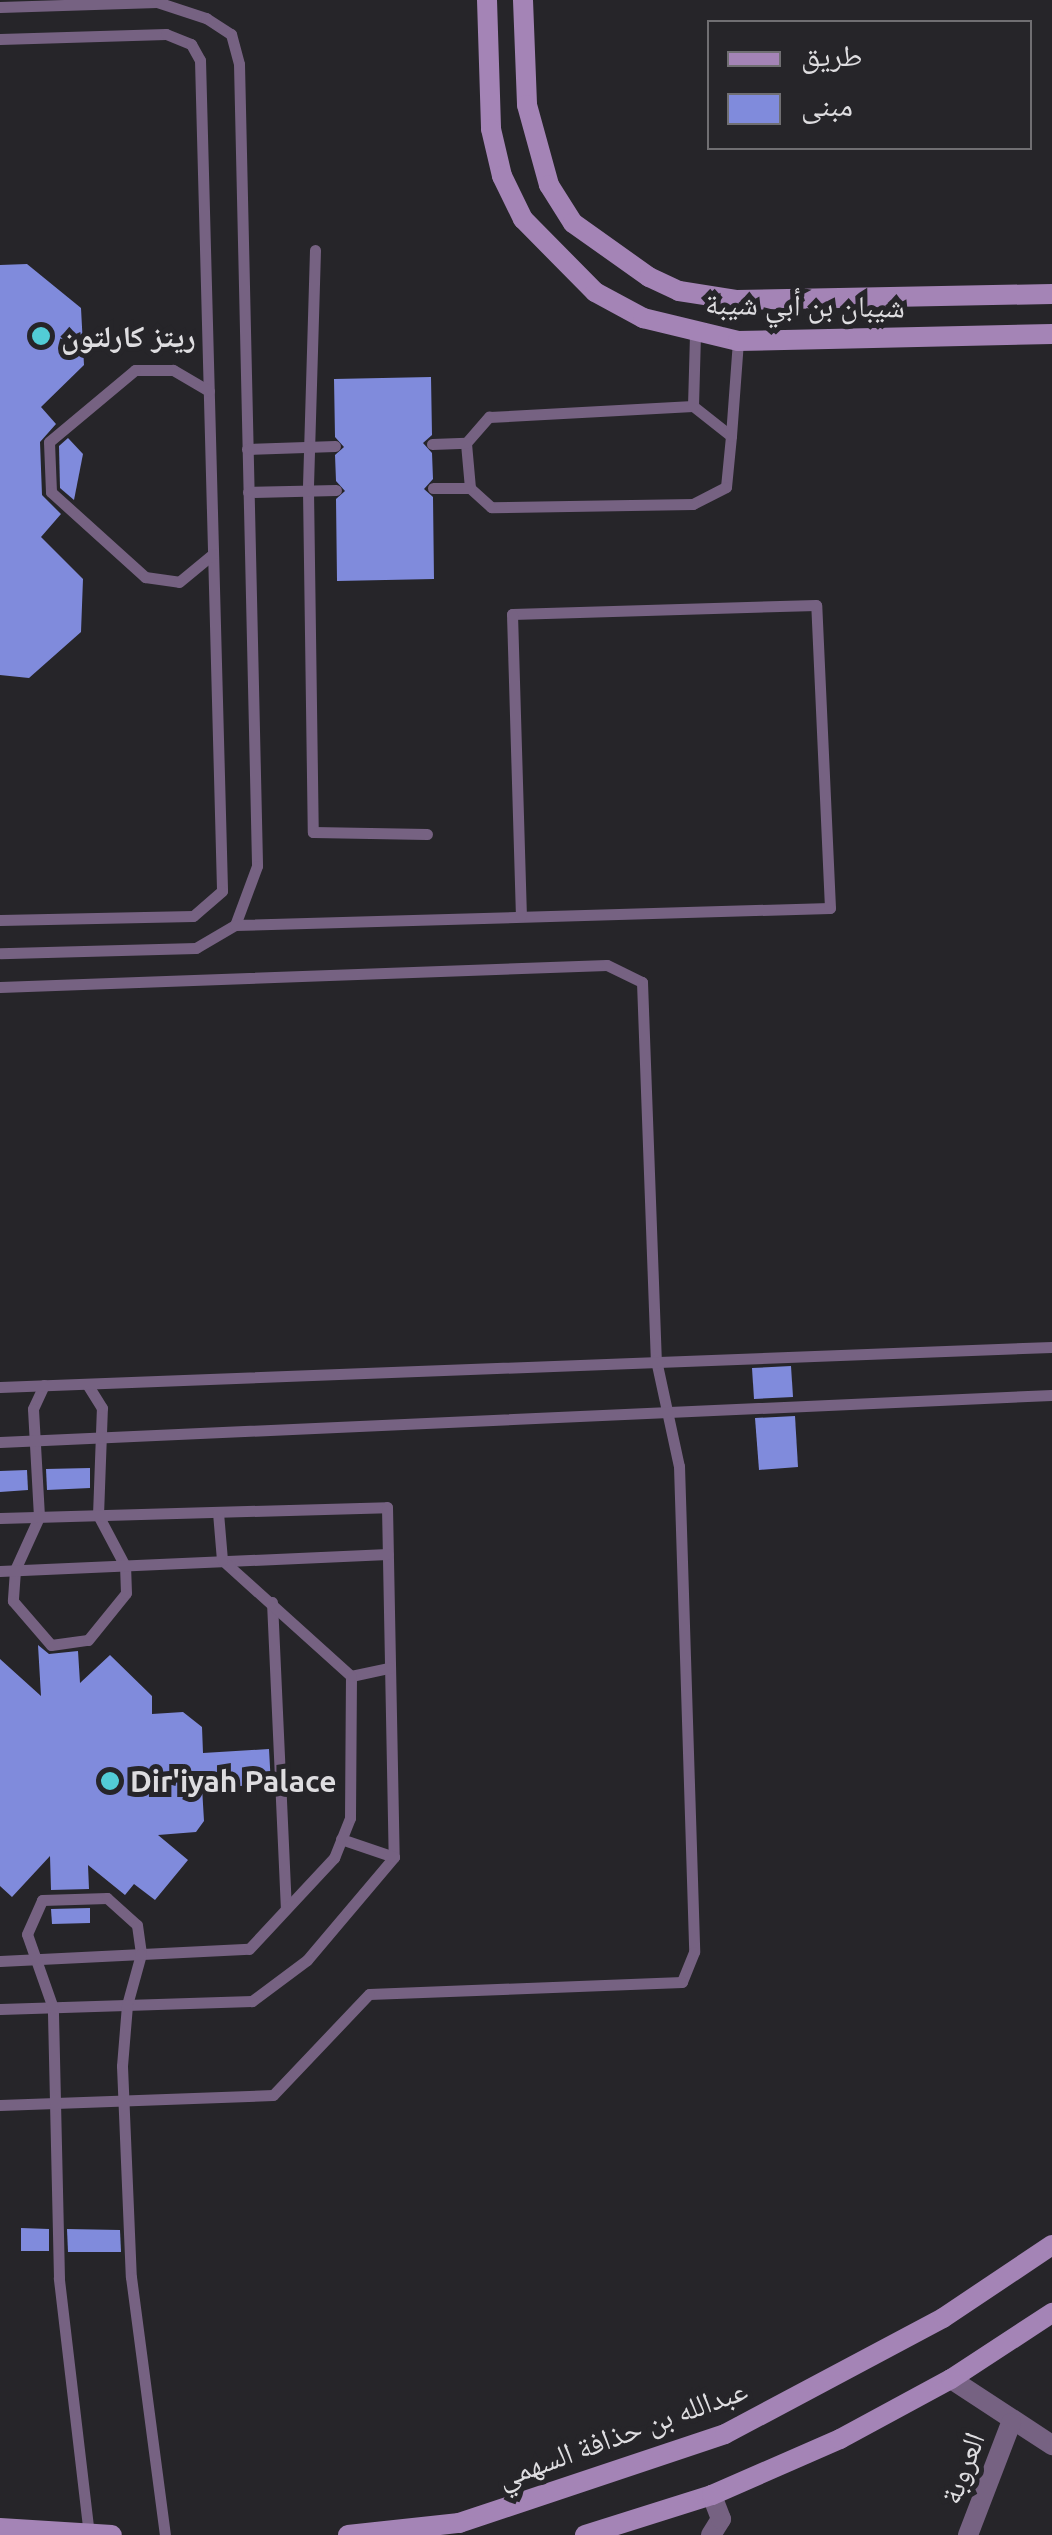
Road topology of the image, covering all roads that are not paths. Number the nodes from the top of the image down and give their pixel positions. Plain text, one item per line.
1 (487, 0) edge
2 (523, 0) edge
3 (0, 7) edge
4 (0, 39) edge
5 (314, 250) dead end
6 (1052, 294) edge
7 (1052, 334) edge
8 (695, 335) junction
9 (738, 340) junction
10 (209, 390) junction
11 (693, 406) junction
12 (731, 436) junction
13 (466, 443) junction
14 (432, 444) dead end
15 (335, 446) dead end
16 (310, 447) junction
17 (247, 449) junction
18 (433, 488) dead end
19 (470, 488) junction
20 (308, 490) junction
21 (336, 490) dead end
22 (248, 492) junction
23 (214, 554) junction
24 (427, 834) dead end
25 (521, 916) junction
26 (0, 920) edge
27 (235, 925) junction
28 (0, 953) edge
29 (0, 987) edge
30 (1052, 1347) edge
31 (656, 1360) junction
32 (86, 1384) junction
33 (44, 1385) junction
34 (0, 1387) edge
35 (1052, 1395) edge
36 (666, 1411) junction
37 (102, 1437) junction
38 (36, 1441) junction
39 (0, 1442) edge
40 (218, 1512) junction
41 (98, 1515) junction
42 (39, 1517) junction
43 (0, 1518) edge
44 (388, 1554) junction
45 (222, 1560) junction
46 (125, 1566) junction
47 (0, 1570) edge
48 (14, 1570) junction
49 (272, 1602) junction
50 (390, 1668) junction
51 (351, 1676) junction
52 (341, 1839) junction
53 (394, 1856) junction
54 (286, 1910) junction
55 (141, 1954) junction
56 (32, 1960) junction
57 (0, 1961) edge
58 (127, 2005) junction
59 (53, 2008) junction
60 (0, 2009) edge
61 (124, 2103) junction
62 (0, 2105) edge
63 (55, 2105) junction
64 (1052, 2245) edge
65 (1052, 2313) edge
66 (951, 2379) junction
67 (1011, 2423) junction
68 (1052, 2445) edge
69 (712, 2496) junction
70 (0, 2528) edge
71 (89, 2534) edge
72 (112, 2535) edge
73 (164, 2535) edge
74 (348, 2535) edge
75 (585, 2535) edge
76 (711, 2535) edge
77 (968, 2535) edge

1 - 8 street, شيبان بن أبي شيبة
2 - 6 street, شيبان بن أبي شيبة
3 - 17 lane
4 - 10 lane
5 - 16 lane
7 - 9 street, شيبان بن أبي شيبة
8 - 9 street, شيبان بن أبي شيبة
8 - 11 lane
9 - 12 lane
10 - 23 lane
10 - 23 lane
11 - 12 lane
11 - 13 lane
12 - 19 lane
13 - 14 lane
13 - 19 lane
15 - 16 lane
16 - 17 lane
16 - 20 lane
17 - 22 lane
18 - 19 lane
20 - 21 lane
20 - 22 lane
20 - 24 lane
22 - 27 lane
23 - 26 lane
25 - 25 lane
25 - 27 lane
27 - 28 lane
29 - 31 lane
30 - 31 lane
31 - 32 lane
31 - 36 lane
32 - 33 lane
32 - 37 lane
33 - 34 lane
33 - 38 lane
35 - 36 lane
36 - 37 lane
36 - 61 lane
37 - 38 lane
37 - 41 lane
38 - 39 lane
38 - 42 lane
40 - 41 lane
40 - 44 lane
40 - 45 lane
41 - 42 lane
41 - 46 lane
42 - 43 lane
42 - 48 lane
44 - 45 lane
44 - 50 lane
45 - 46 lane
45 - 49 lane
46 - 48 lane
46 - 48 lane
47 - 48 lane
49 - 51 lane
49 - 54 lane
50 - 51 lane
50 - 53 lane
51 - 52 lane
52 - 53 lane
52 - 54 lane
53 - 58 lane
54 - 55 lane
55 - 56 lane
55 - 56 lane
55 - 58 lane
56 - 57 lane
56 - 59 lane
58 - 59 lane
58 - 61 lane
59 - 60 lane
59 - 63 lane
61 - 63 lane
61 - 73 lane
62 - 63 lane
63 - 71 lane
64 - 74 street, عبدالله بن حذافة السهمي
65 - 66 street
66 - 67 street
66 - 69 street
67 - 68 street
67 - 77 street, العروبة
69 - 75 street
69 - 76 street
70 - 71 street
71 - 72 street

